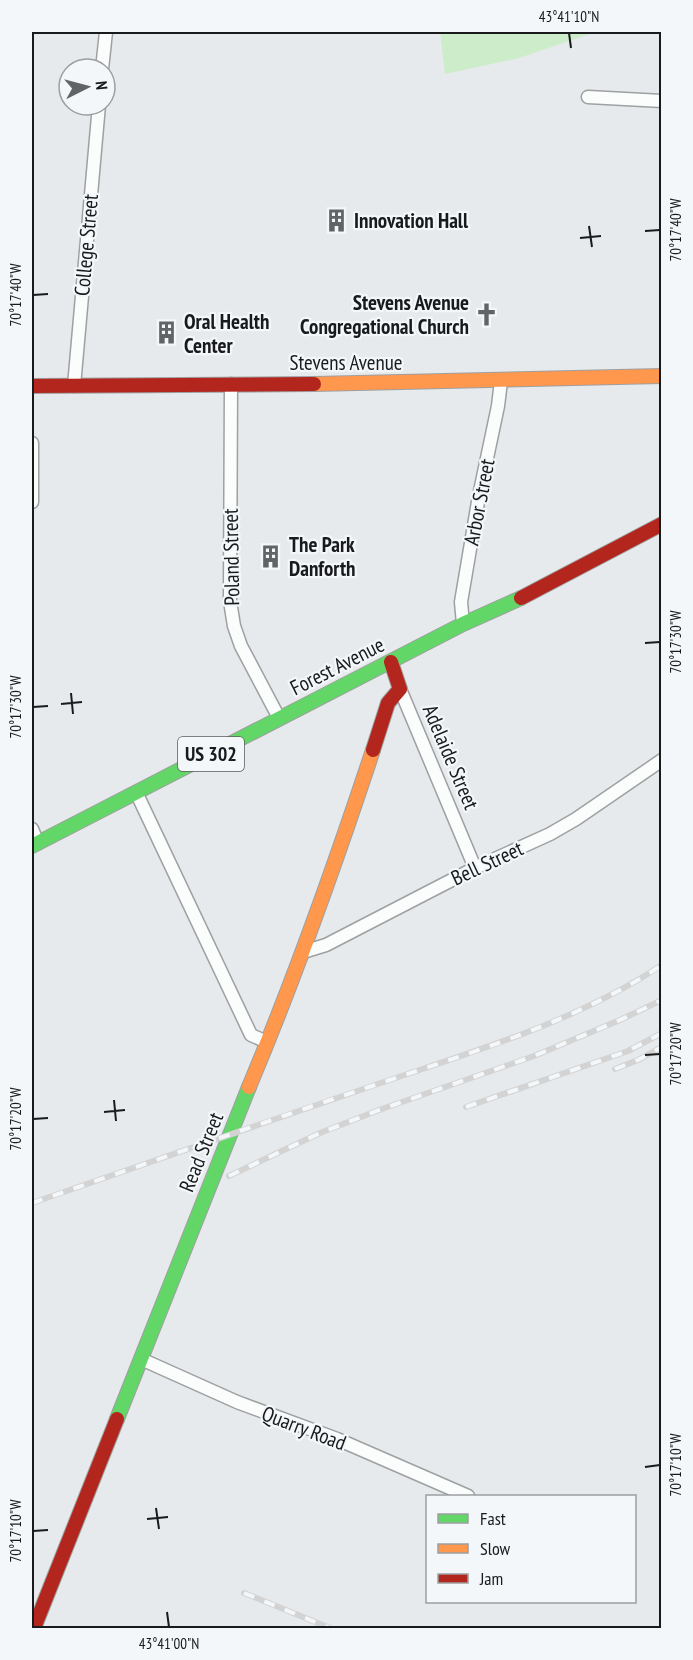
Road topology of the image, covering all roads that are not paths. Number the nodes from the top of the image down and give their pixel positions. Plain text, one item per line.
1 (106, 32) edge
2 (103, 57) edge
3 (588, 97) dead end
4 (662, 101) edge
5 (98, 117) edge
6 (662, 376) edge
7 (501, 381) junction
8 (231, 384) junction
9 (32, 386) edge
10 (74, 386) junction
11 (32, 443) edge
12 (32, 502) edge
13 (662, 524) edge
14 (463, 624) junction
15 (391, 662) junction
16 (400, 689) junction
17 (279, 718) junction
18 (662, 760) edge
19 (136, 792) junction
20 (32, 829) edge
21 (35, 845) edge
22 (475, 868) junction
23 (303, 952) junction
24 (267, 1042) junction
25 (141, 1359) junction
26 (464, 1495) edge
27 (34, 1629) edge

1 - 2 street
3 - 4 street
5 - 10 street, College Street
6 - 7 main road, Stevens Avenue
7 - 8 main road, Stevens Avenue
7 - 14 street, Arbor Street
8 - 10 main road, Stevens Avenue
8 - 17 street, Poland Street
9 - 10 main road, Stevens Avenue
11 - 12 street
13 - 14 main road, Forest Avenue / US 302
14 - 15 main road, Forest Avenue / US 302
15 - 16 main road, Adelaide Street
15 - 17 main road, Forest Avenue / US 302
16 - 22 street, Adelaide Street
16 - 23 main road, Read Street
17 - 19 main road, Forest Avenue / US 302
18 - 22 street, Bell Street
19 - 21 main road, Forest Avenue / US 302
19 - 24 street
20 - 21 street
22 - 23 street, Bell Street
23 - 24 main road, Read Street
24 - 25 main road, Read Street
25 - 26 street, Quarry Road
25 - 27 main road, Read Street

